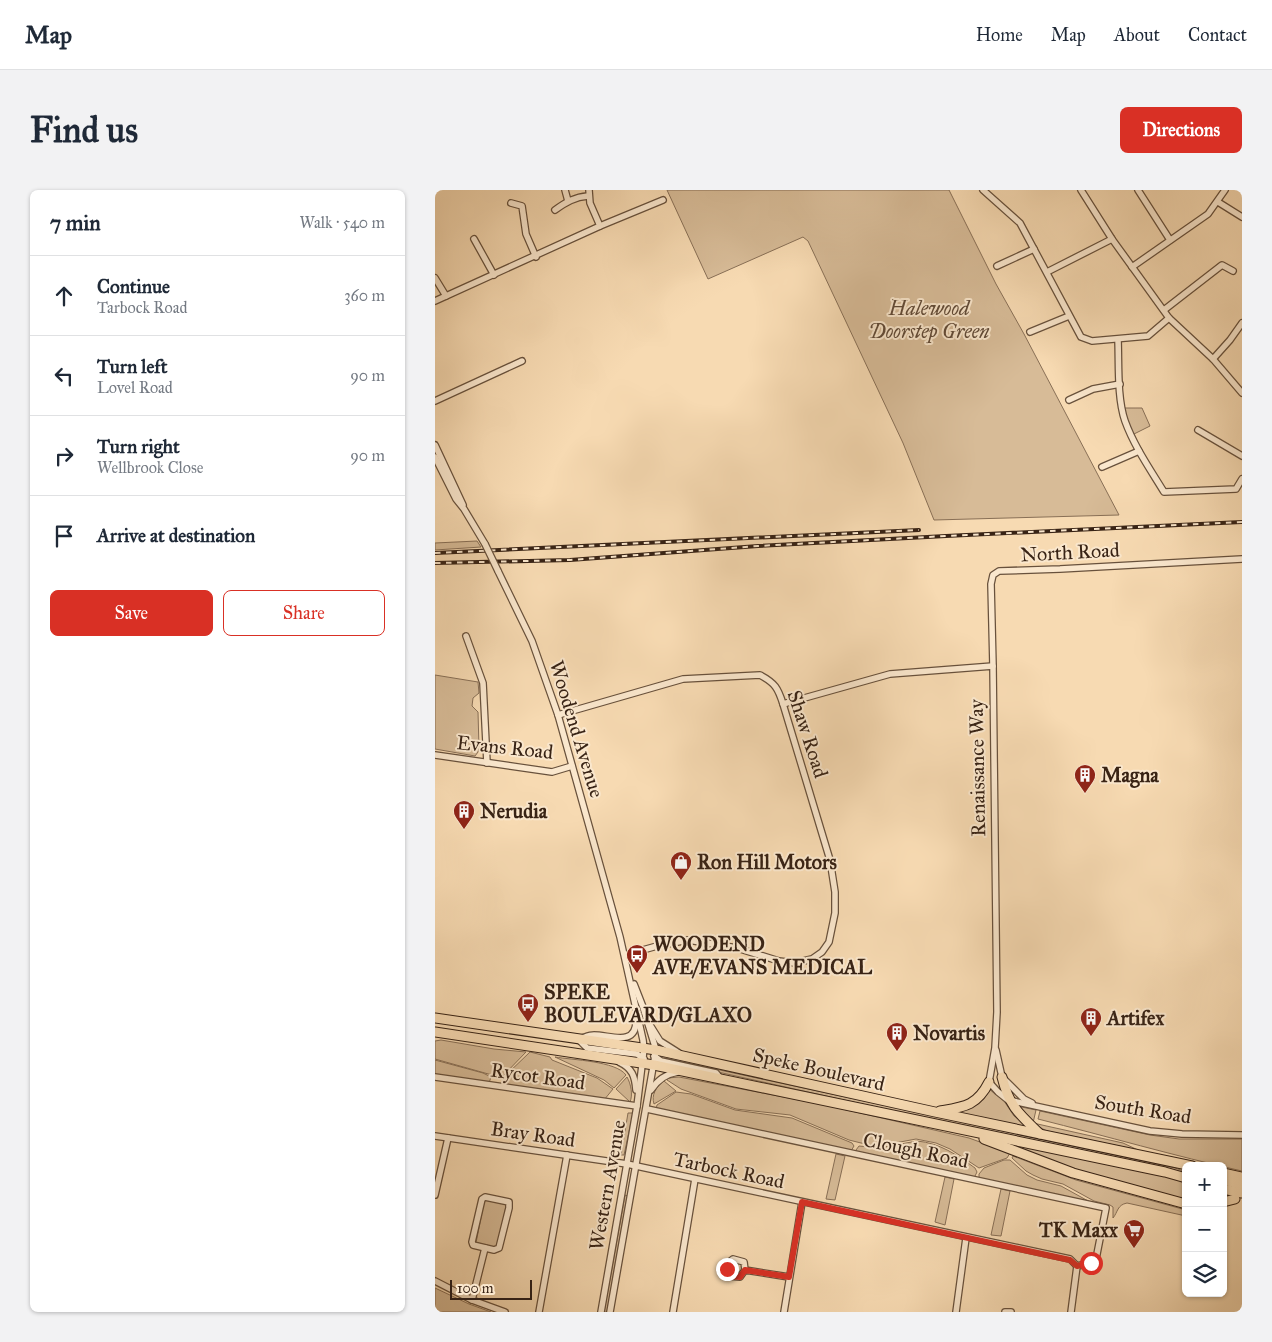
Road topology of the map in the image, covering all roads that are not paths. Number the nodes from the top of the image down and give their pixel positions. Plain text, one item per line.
1 (565, 190) edge
2 (983, 190) edge
3 (1081, 190) edge
4 (1138, 190) edge
5 (1225, 190) edge
6 (589, 193) edge
7 (663, 200) dead end
8 (568, 201) junction
9 (1218, 202) junction
10 (511, 203) dead end
11 (555, 210) dead end
12 (1242, 217) edge
13 (600, 226) junction
14 (474, 239) dead end
15 (1112, 239) junction
16 (1170, 240) junction
17 (1034, 249) junction
18 (536, 257) junction
19 (997, 266) dead end
20 (1132, 267) junction
21 (1233, 271) dead end
22 (1047, 272) junction
23 (494, 275) junction
24 (435, 278) edge
25 (447, 296) junction
26 (435, 302) edge
27 (1164, 310) junction
28 (1069, 316) junction
29 (1169, 318) junction
30 (1242, 323) edge
31 (1030, 332) dead end
32 (1119, 340) junction
33 (1213, 359) junction
34 (522, 361) dead end
35 (1120, 384) junction
36 (1242, 393) edge
37 (1069, 400) dead end
38 (435, 401) edge
39 (1197, 430) dead end
40 (435, 445) edge
41 (1139, 451) junction
42 (435, 456) edge
43 (1242, 456) edge
44 (1103, 467) dead end
45 (1242, 479) edge
46 (464, 509) junction
47 (1242, 558) edge
48 (466, 636) dead end
49 (993, 666) junction
50 (783, 704) junction
51 (558, 715) junction
52 (435, 756) edge
53 (487, 763) junction
54 (572, 766) junction
55 (625, 956) junction
56 (628, 971) junction
57 (643, 1007) junction
58 (637, 1013) junction
59 (435, 1018) edge
60 (435, 1032) edge
61 (578, 1039) junction
62 (995, 1048) junction
63 (643, 1057) junction
64 (655, 1058) junction
65 (690, 1058) junction
66 (615, 1060) junction
67 (682, 1071) junction
68 (435, 1077) edge
69 (1002, 1078) junction
70 (721, 1080) junction
71 (989, 1082) junction
72 (649, 1094) junction
73 (1009, 1100) junction
74 (637, 1103) junction
75 (1040, 1106) junction
76 (647, 1109) junction
77 (935, 1112) junction
78 (965, 1131) junction
79 (1040, 1134) junction
80 (1242, 1135) edge
81 (435, 1136) edge
82 (447, 1138) junction
83 (567, 1155) junction
84 (627, 1164) junction
85 (1182, 1164) edge
86 (635, 1166) junction
87 (1227, 1174) edge
88 (1182, 1177) edge
89 (1242, 1177) edge
90 (695, 1179) junction
91 (1227, 1181) edge
92 (1242, 1185) edge
93 (1227, 1191) edge
94 (435, 1194) edge
95 (1239, 1196) edge
96 (1227, 1200) edge
97 (802, 1202) junction
98 (1182, 1203) edge
99 (966, 1238) junction
100 (485, 1248) junction
101 (1077, 1266) junction
102 (745, 1270) dead end
103 (789, 1277) junction
104 (435, 1281) edge
105 (472, 1300) junction
106 (505, 1312) edge
107 (539, 1312) edge
108 (601, 1312) edge
109 (610, 1312) edge
110 (673, 1312) edge
111 (784, 1312) edge
112 (957, 1312) edge
113 (1005, 1312) edge
114 (1011, 1312) edge
115 (1071, 1312) edge

1 - 8 street
2 - 17 street
3 - 15 street
4 - 16 street
5 - 9 street
6 - 8 street
6 - 13 street
7 - 13 street
8 - 11 street
9 - 12 street
9 - 16 street
10 - 18 street
13 - 18 street
14 - 23 street
15 - 20 street
15 - 22 street
16 - 20 street
17 - 19 street
17 - 22 street
18 - 23 street
20 - 27 street
21 - 27 street
22 - 28 street
23 - 25 street
24 - 25 street
25 - 26 street
27 - 29 street
28 - 31 street
28 - 32 street
29 - 32 street
29 - 33 street
30 - 33 street
32 - 35 street
33 - 36 street
34 - 38 street
35 - 37 street
35 - 41 street
39 - 43 street
40 - 46 street, Woodend Avenue
41 - 44 street
41 - 45 street
42 - 46 street, Woodend Avenue
46 - 51 street, Woodend Avenue, bridge
47 - 49 street, North Road
48 - 53 street
49 - 50 street
49 - 62 street, Renaissance Way
50 - 51 street, Shaw Road
50 - 55 street, Shaw Road
51 - 54 street, Woodend Avenue
52 - 53 street, Evans Road
53 - 54 street, Evans Road
54 - 55 street, Woodend Avenue
55 - 56 street, Woodend Avenue
56 - 57 street, Woodend Avenue
56 - 58 street, Woodend Avenue
57 - 64 street, Woodend Avenue
57 - 65 street
58 - 61 street
58 - 63 street, Woodend Avenue
59 - 61 highway, Speke Boulevard
60 - 66 highway, Speke Boulevard
61 - 63 highway, Speke Boulevard
62 - 69 street
62 - 71 street, Renaissance Way
63 - 64 highway, Speke Boulevard
63 - 64 highway, Speke Boulevard
63 - 66 highway, Speke Boulevard
63 - 74 street, Western Avenue
64 - 65 highway, Speke Boulevard
64 - 67 highway, Speke Boulevard
64 - 70 street
64 - 72 street, Western Avenue
65 - 77 highway, Speke Boulevard
66 - 74 street
67 - 70 highway, Speke Boulevard
67 - 72 street
68 - 74 street, Rycot Road
69 - 73 highway
69 - 75 street, South Road
70 - 78 highway, Speke Boulevard
71 - 73 street
71 - 77 highway
72 - 76 street, Western Avenue
73 - 75 street, South Road
73 - 79 highway
74 - 84 street, Western Avenue
75 - 80 street, South Road
76 - 86 street, Western Avenue
76 - 101 street, Clough Road
77 - 79 highway, Speke Boulevard
78 - 88 highway, Speke Boulevard
78 - 98 highway
79 - 85 highway, Speke Boulevard
81 - 82 street, Bray Road
82 - 83 street, Bray Road
82 - 94 street
83 - 84 street, Bray Road
83 - 107 street
84 - 86 street, Bray Road
84 - 108 street, Western Avenue
86 - 90 street, Tarbock Road
86 - 109 street, Western Avenue
87 - 89 highway
90 - 97 street, Tarbock Road
90 - 110 street
91 - 92 highway
93 - 95 highway
95 - 96 highway
97 - 99 street, Tarbock Road
97 - 103 street
99 - 101 street, Tarbock Road
99 - 112 street
100 - 100 street
100 - 105 street
101 - 115 street
102 - 103 street
103 - 111 street
104 - 105 street
105 - 106 street
113 - 114 street

